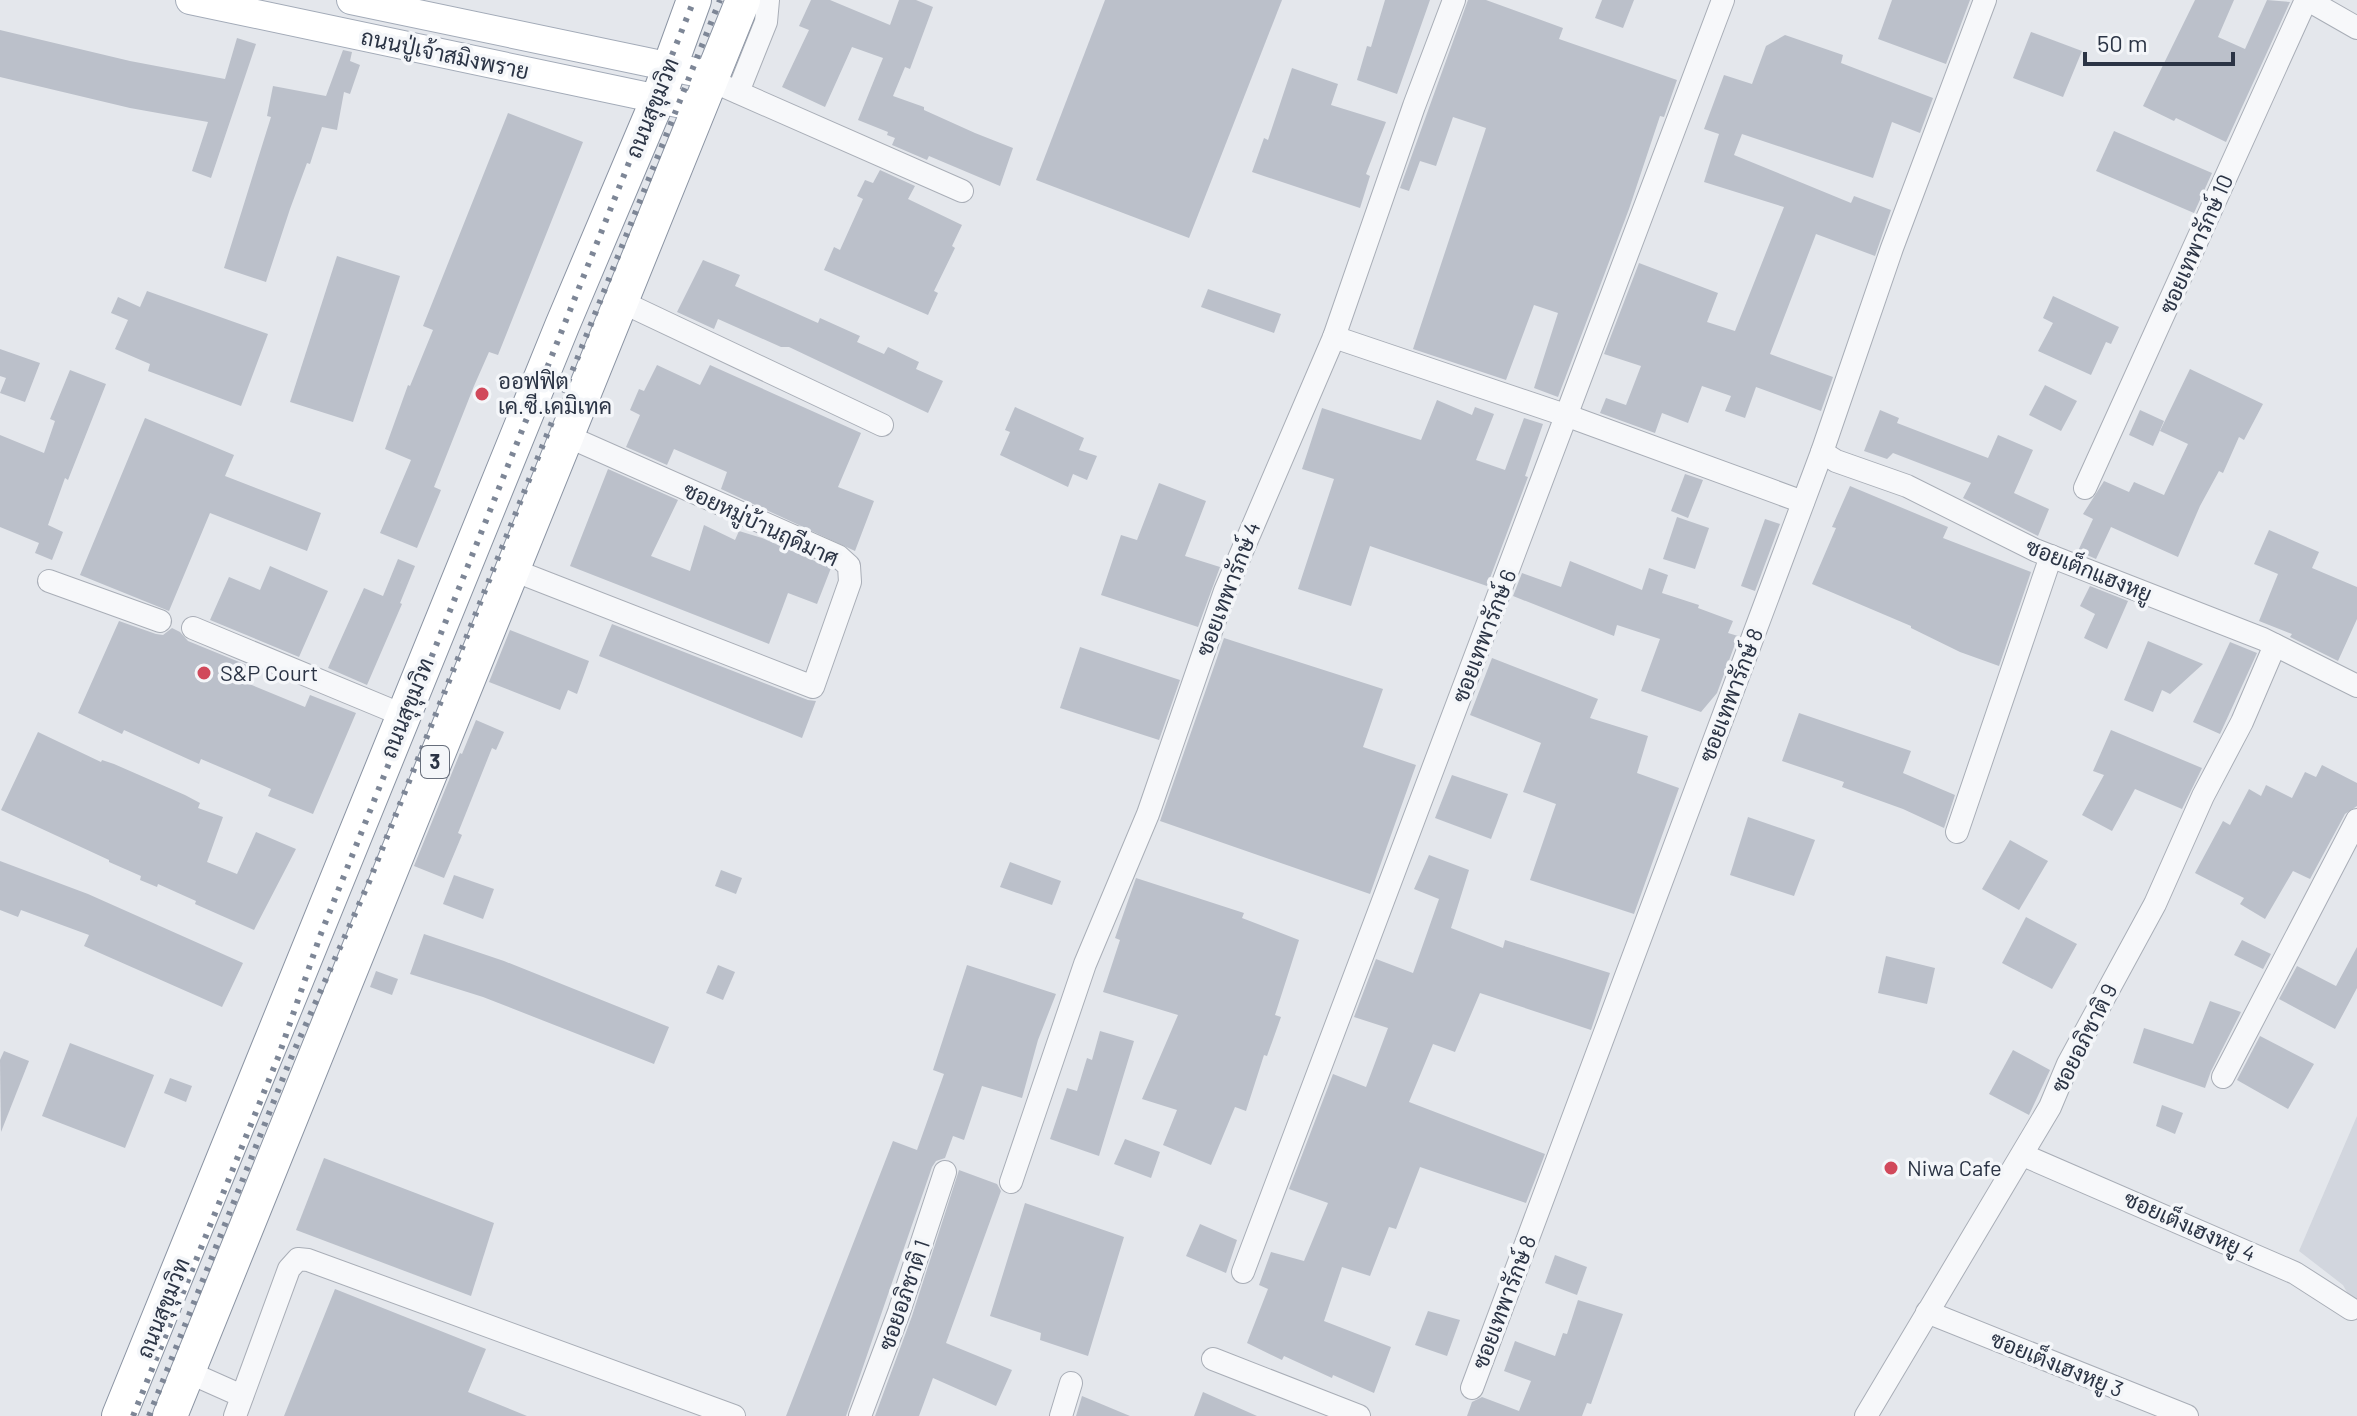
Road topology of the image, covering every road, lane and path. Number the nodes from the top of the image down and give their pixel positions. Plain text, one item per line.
1 (190, 0) edge
2 (351, 0) edge
3 (694, 0) edge
4 (743, 0) edge
5 (768, 0) edge
6 (1454, 0) edge
7 (1723, 0) edge
8 (1985, 0) edge
9 (2307, 0) edge
10 (402, 5) edge
11 (2357, 28) edge
12 (669, 65) junction
13 (716, 89) junction
14 (658, 99) junction
15 (962, 191) dead end
16 (622, 302) junction
17 (1334, 337) junction
18 (1568, 416) junction
19 (882, 425) dead end
20 (567, 436) junction
21 (1822, 452) junction
22 (2085, 488) dead end
23 (1803, 502) junction
24 (2051, 556) junction
25 (513, 570) junction
26 (49, 581) dead end
27 (160, 621) dead end
28 (193, 628) dead end
29 (2275, 645) junction
30 (2357, 686) edge
31 (405, 716) junction
32 (2357, 820) edge
33 (1957, 832) dead end
34 (2223, 1077) dead end
35 (2023, 1155) junction
36 (945, 1172) dead end
37 (1011, 1182) dead end
38 (1243, 1272) dead end
39 (2351, 1309) dead end
40 (1927, 1312) junction
41 (142, 1359) junction
42 (1213, 1359) dead end
43 (188, 1372) junction
44 (1071, 1383) dead end
45 (1472, 1388) dead end
46 (238, 1406) edge
47 (1325, 1411) edge
48 (119, 1416) edge
49 (170, 1416) edge
50 (734, 1416) edge
51 (860, 1416) edge
52 (1061, 1416) edge
53 (1359, 1416) edge
54 (1866, 1416) edge
55 (2187, 1416) edge

1 - 14 main road, ถนนปู่เจ้าสมิงพราย
2 - 10 main road, ถนนปู่เจ้าสมิงพราย
3 - 12 highway, ถนนสุขุมวิท / 3
4 - 13 highway, ถนนสุขุมวิท / 3
5 - 13 street
6 - 17 street, ซอยเทพารักษ์ 4
7 - 18 street, ซอยเทพารักษ์ 6
8 - 21 street, ซอยเทพารักษ์ 8
9 - 11 street
9 - 22 street, ซอยเทพารักษ์ 10
10 - 12 main road, ถนนปู่เจ้าสมิงพราย
12 - 13 main road, ถนนปู่เจ้าสมิงพราย
12 - 14 highway, ถนนสุขุมวิท / 3
13 - 14 main road, ถนนปู่เจ้าสมิงพราย
13 - 15 street
13 - 16 highway, ถนนสุขุมวิท / 3
14 - 31 highway, ถนนสุขุมวิท / 3
16 - 19 street
16 - 20 highway, ถนนสุขุมวิท / 3
17 - 18 street
17 - 37 street, ซอยเทพารักษ์ 4
18 - 23 street
18 - 38 street, ซอยเทพารักษ์ 6
20 - 25 highway, ถนนสุขุมวิท / 3
20 - 25 street, ซอยหมู่บ้านฤดีมาศ
21 - 23 street, ซอยเทพารักษ์ 8
21 - 24 street, ซอยเต็กแฮงหยู
23 - 45 street, ซอยเทพารักษ์ 8
24 - 29 street, ซอยเต็กแฮงหยู
24 - 33 street
25 - 43 highway, ถนนสุขุมวิท / 3
26 - 27 street
28 - 31 street
29 - 30 street, ซอยเต็กแฮงหยู
29 - 35 street, ซอยอภิชาติ 9
31 - 41 highway, ถนนสุขุมวิท / 3
32 - 34 street
35 - 39 street, ซอยเต็งเฮงหยู 4
35 - 40 street, ซอยอภิชาติ 9
36 - 51 street, ซอยอภิชาติ 1
40 - 54 street, ซอยอภิชาติ 9
40 - 55 street, ซอยเต็งเฮงหยู 3
41 - 43 highway
41 - 48 highway, ถนนสุขุมวิท / 3
42 - 47 street
43 - 46 street
43 - 49 highway, ถนนสุขุมวิท / 3
44 - 52 street
46 - 50 street
47 - 53 street

